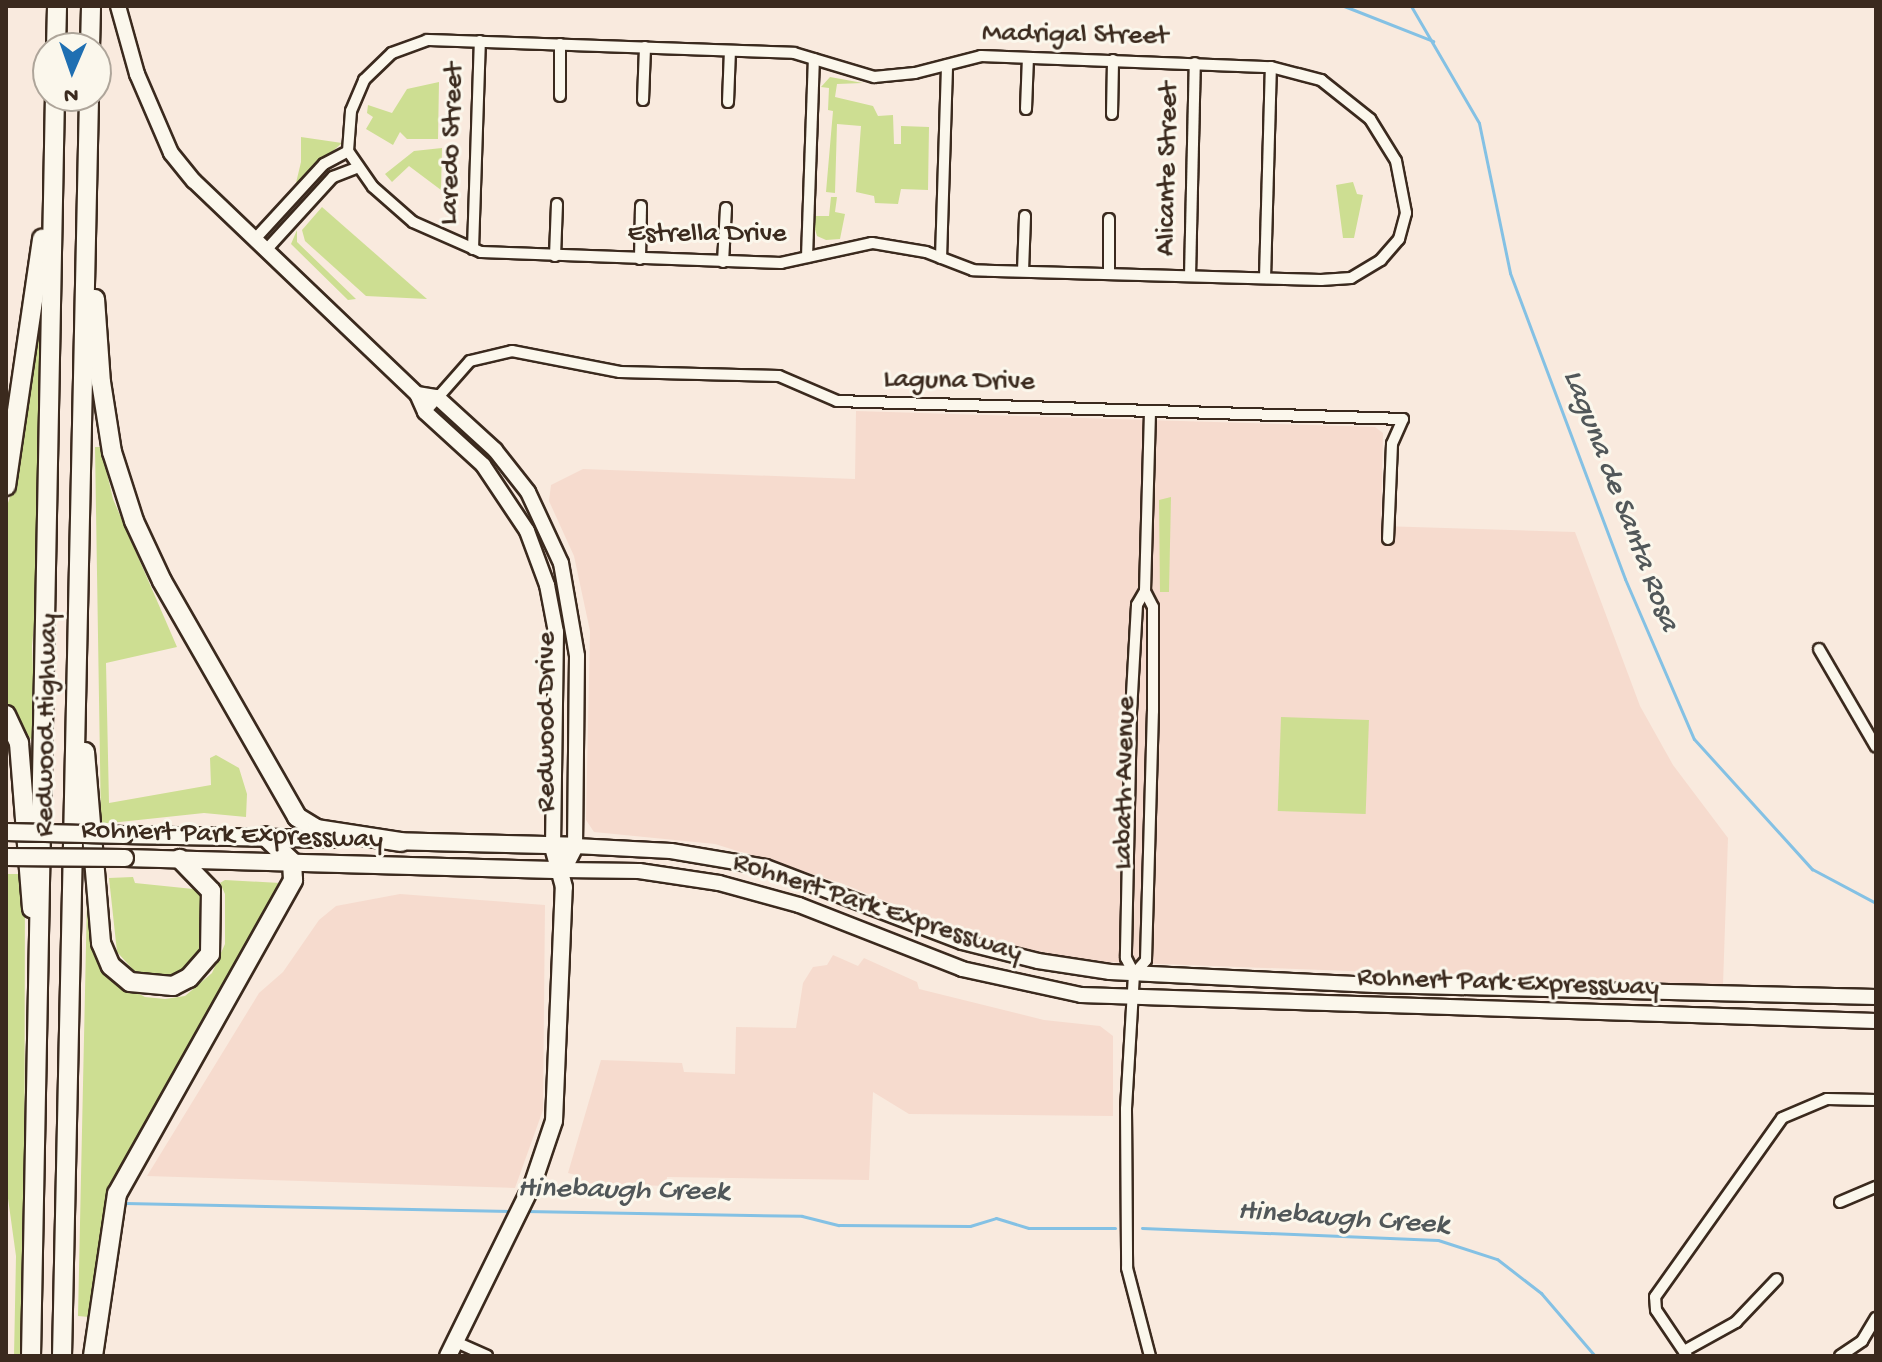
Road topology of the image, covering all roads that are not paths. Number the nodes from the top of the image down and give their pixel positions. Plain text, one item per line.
1 (57, 6) edge
2 (91, 6) edge
3 (118, 6) edge
4 (56, 32) edge
5 (90, 32) edge
6 (480, 41) junction
7 (560, 44) junction
8 (645, 47) junction
9 (730, 51) junction
10 (1028, 58) junction
11 (814, 59) junction
12 (1113, 60) junction
13 (1195, 63) junction
14 (947, 65) junction
15 (1271, 67) junction
16 (560, 96) dead end
17 (643, 100) dead end
18 (728, 102) dead end
19 (1026, 109) dead end
20 (54, 112) edge
21 (89, 112) edge
22 (1112, 114) dead end
23 (348, 151) junction
24 (53, 153) junction
25 (87, 168) junction
26 (357, 168) junction
27 (557, 204) dead end
28 (641, 206) dead end
29 (726, 208) dead end
30 (1025, 216) dead end
31 (1109, 219) dead end
32 (255, 239) junction
33 (267, 249) junction
34 (473, 249) junction
35 (555, 256) junction
36 (807, 257) junction
37 (941, 258) junction
38 (640, 259) junction
39 (1381, 260) joint
40 (723, 262) junction
41 (1023, 271) junction
42 (1109, 274) junction
43 (1190, 276) junction
44 (1265, 278) junction
45 (417, 394) junction
46 (437, 397) junction
47 (1150, 411) junction
48 (425, 412) junction
49 (6, 486) edge
50 (1388, 539) dead end
51 (1145, 591) junction
52 (77, 647) junction
53 (1819, 649) dead end
54 (6, 715) edge
55 (1876, 747) edge
56 (6, 832) edge
57 (265, 836) junction
58 (401, 842) junction
59 (575, 846) junction
60 (553, 847) junction
61 (6, 857) edge
62 (180, 859) junction
63 (292, 862) junction
64 (563, 870) junction
65 (860, 902) junction
66 (851, 925) junction
67 (1134, 974) junction
68 (1581, 991) junction
69 (1714, 992) junction
70 (1876, 997) edge
71 (1133, 999) junction
72 (1578, 1013) junction
73 (1713, 1016) junction
74 (39, 1020) junction
75 (1876, 1021) edge
76 (1876, 1100) edge
77 (1876, 1187) edge
78 (1840, 1202) dead end
79 (1777, 1279) dead end
80 (1876, 1318) edge
81 (452, 1349) edge
82 (1685, 1354) edge
83 (31, 1356) edge
84 (62, 1356) edge
85 (93, 1356) edge
86 (487, 1356) edge
87 (1150, 1356) edge
88 (1840, 1356) edge

1 - 4 highway
2 - 5 highway
3 - 32 main road, Redwood Drive
6 - 7 street, Madrigal Street
6 - 23 street, Madrigal Street
6 - 34 street, Laredo Street
7 - 8 street, Madrigal Street
7 - 16 street
8 - 9 street, Madrigal Street
8 - 17 street
9 - 11 street, Madrigal Street
9 - 18 street
10 - 12 street, Madrigal Street
10 - 14 street, Madrigal Street
10 - 19 street
11 - 14 street, Madrigal Street
11 - 36 street
12 - 13 street, Madrigal Street
12 - 22 street
13 - 15 street, Madrigal Street
13 - 43 street, Alicante Street
14 - 37 street
15 - 39 street, Madrigal Street
15 - 44 street
20 - 24 highway, Redwood Highway
21 - 25 highway, Redwood Highway
23 - 26 street, Estrella Drive
23 - 32 street
24 - 49 highway
24 - 74 highway, Redwood Highway
25 - 52 highway, Redwood Highway
25 - 58 highway
26 - 33 street
26 - 34 street, Estrella Drive
27 - 35 street
28 - 38 street
29 - 40 street
30 - 41 street
31 - 42 street
32 - 33 main road, Redwood Drive
33 - 45 main road, Redwood Drive
34 - 35 street, Estrella Drive
35 - 38 street, Estrella Drive
36 - 37 street, Estrella Drive
36 - 40 street, Estrella Drive
37 - 41 street, Estrella Drive
38 - 40 street, Estrella Drive
39 - 44 street, Estrella Drive
41 - 42 street, Estrella Drive
42 - 43 street, Estrella Drive
43 - 44 street, Estrella Drive
45 - 46 main road
45 - 48 main road, Redwood Drive
46 - 47 street, Laguna Drive
46 - 48 street, Laguna Drive
46 - 59 main road, Redwood Drive
47 - 50 street, Laguna Drive
47 - 51 street, Labath Avenue
48 - 60 main road, Redwood Drive
51 - 67 street, Labath Avenue
51 - 67 street, Labath Avenue
52 - 62 highway
52 - 84 highway, Redwood Highway
53 - 55 street
54 - 74 highway
56 - 57 main road, Rohnert Park Expressway, bridge
57 - 58 main road, Rohnert Park Expressway
57 - 63 highway
58 - 60 main road, Rohnert Park Expressway
59 - 60 main road, Rohnert Park Expressway
59 - 64 main road, Redwood Drive
59 - 65 main road, Rohnert Park Expressway
60 - 64 main road, Redwood Drive
61 - 62 main road, Rohnert Park Expressway, bridge
62 - 63 main road, Rohnert Park Expressway
63 - 64 main road, Rohnert Park Expressway
63 - 85 highway
64 - 66 main road, Rohnert Park Expressway
64 - 81 main road, Redwood Drive
65 - 66 main road
65 - 67 main road, Rohnert Park Expressway
66 - 71 main road, Rohnert Park Expressway
67 - 68 main road, Rohnert Park Expressway
67 - 71 street, Labath Avenue
68 - 69 main road, Rohnert Park Expressway
68 - 72 main road
69 - 70 main road, Rohnert Park Expressway
69 - 73 main road
71 - 72 main road, Rohnert Park Expressway
71 - 87 street, Labath Avenue
72 - 73 main road, Rohnert Park Expressway
73 - 75 main road, Rohnert Park Expressway
74 - 83 highway, Redwood Highway
76 - 82 street
77 - 78 street
79 - 82 street
80 - 88 street
81 - 86 street

